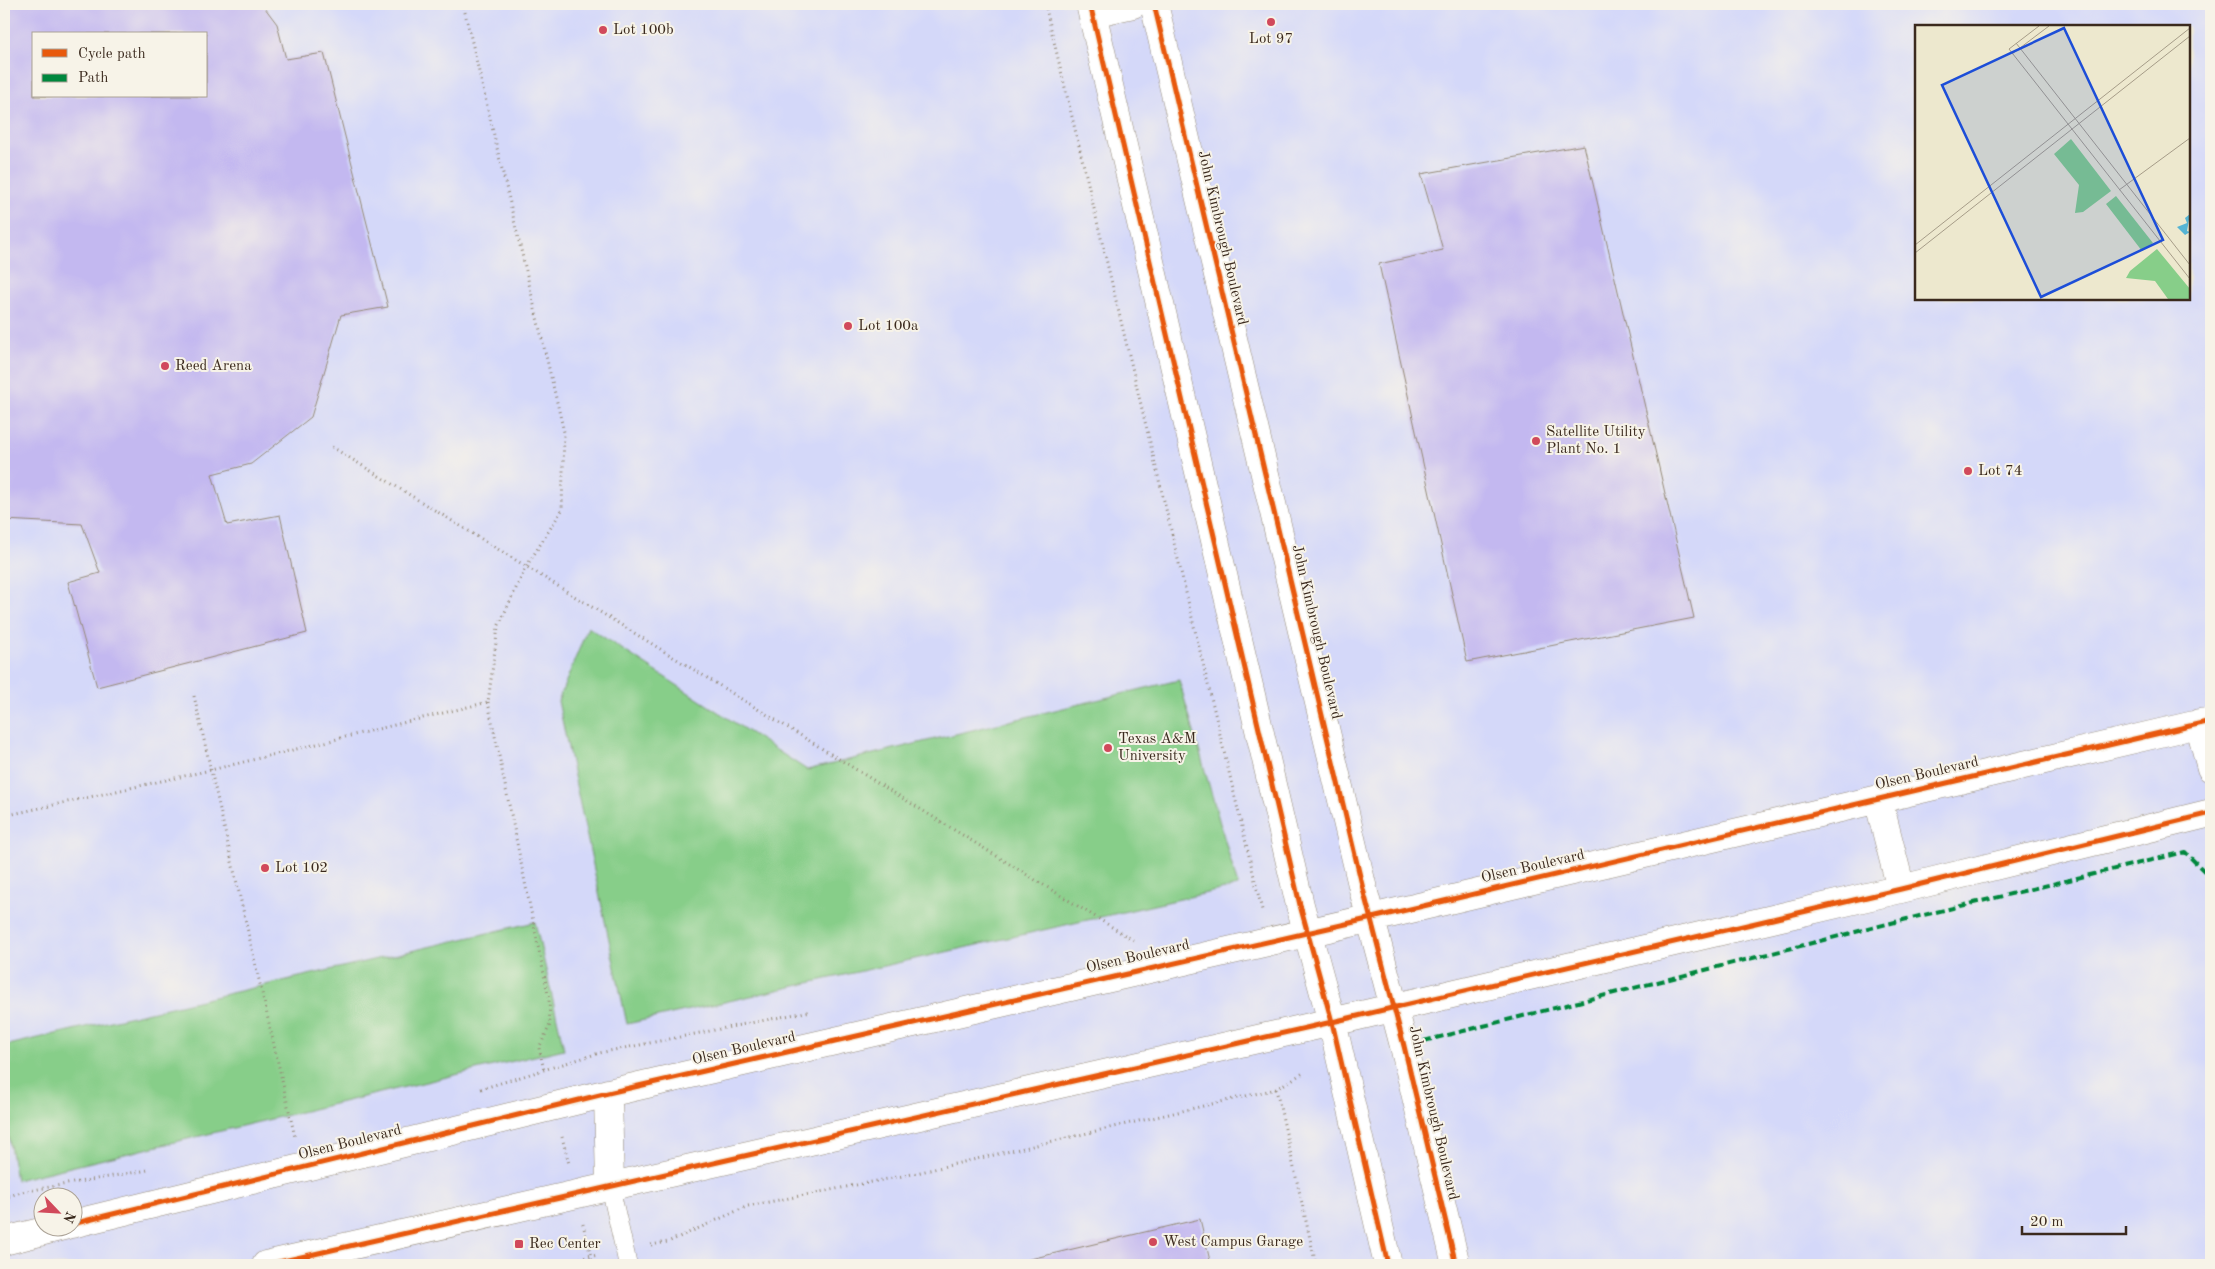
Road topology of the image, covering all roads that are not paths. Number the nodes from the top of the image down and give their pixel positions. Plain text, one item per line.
1 (1133, 4) edge
2 (1154, 4) edge
3 (1091, 9) edge
4 (2205, 722) edge
5 (2211, 768) edge
6 (1878, 799) junction
7 (2211, 813) edge
8 (1901, 890) junction
9 (1372, 918) junction
10 (1308, 932) junction
11 (1394, 1007) junction
12 (1332, 1022) junction
13 (608, 1093) junction
14 (610, 1186) junction
15 (82, 1222) edge
16 (32, 1234) edge
17 (4, 1241) edge
18 (626, 1258) edge
19 (266, 1265) edge
20 (1388, 1265) edge
21 (1456, 1265) edge

1 - 3 street
2 - 9 street, John Kimbrough Boulevard
3 - 10 street
4 - 5 street, Olsen Boulevard
4 - 6 street, Olsen Boulevard
6 - 8 street
6 - 9 street, Olsen Boulevard
7 - 8 street
8 - 11 street
9 - 10 street, Olsen Boulevard
9 - 11 street, John Kimbrough Boulevard
10 - 12 street
10 - 13 street, Olsen Boulevard
11 - 12 street
11 - 21 street, John Kimbrough Boulevard
12 - 14 street
12 - 20 street
13 - 14 street
13 - 15 street, Olsen Boulevard
14 - 18 lane
14 - 19 street
16 - 17 street

